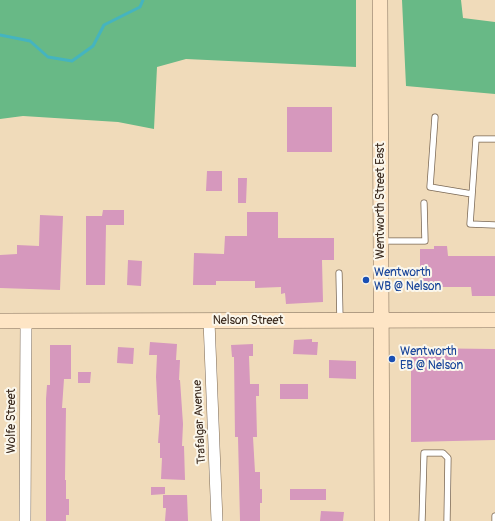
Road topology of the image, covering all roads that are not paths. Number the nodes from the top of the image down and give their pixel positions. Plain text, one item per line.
1 (380, 0) edge
2 (436, 117) dead end
3 (495, 139) edge
4 (472, 194) junction
5 (424, 203) dead end
6 (495, 225) edge
7 (381, 241) junction
8 (339, 273) dead end
9 (340, 320) junction
10 (495, 320) edge
11 (0, 321) edge
12 (209, 321) junction
13 (382, 321) junction
14 (26, 322) junction
15 (495, 516) edge
16 (25, 521) edge
17 (217, 521) edge
18 (382, 521) edge
19 (422, 521) edge
20 (447, 521) edge
21 (495, 521) edge

1 - 7 main road, Wentworth Street East
2 - 4 lane
3 - 4 lane
4 - 6 lane
5 - 7 lane
7 - 13 main road, Wentworth Street East
8 - 9 lane
9 - 12 main road, Nelson Street
9 - 13 main road, Nelson Street
10 - 13 main road, Nelson Street
11 - 14 main road, Nelson Street
12 - 14 main road, Nelson Street
12 - 17 street, Trafalgar Avenue
13 - 18 main road, Wentworth Street East
14 - 16 street, Wolfe Street
15 - 21 lane
19 - 20 lane

